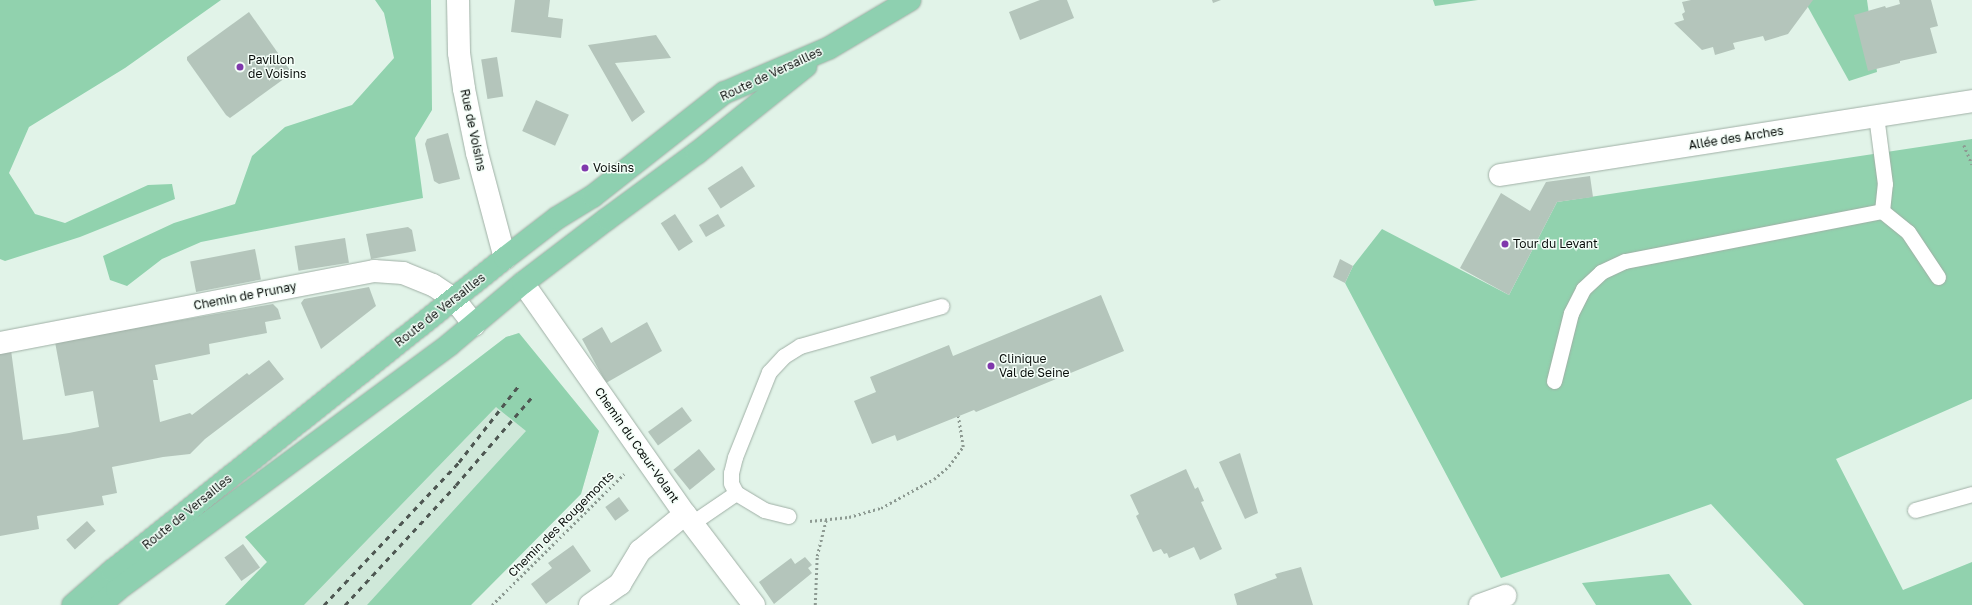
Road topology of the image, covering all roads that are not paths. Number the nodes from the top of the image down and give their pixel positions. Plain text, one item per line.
1 (458, 0) edge
2 (910, 0) edge
3 (829, 48) junction
4 (1972, 101) edge
5 (1876, 116) junction
6 (1500, 175) dead end
7 (1882, 211) junction
8 (505, 258) junction
9 (1938, 277) dead end
10 (523, 283) junction
11 (454, 300) junction
12 (941, 306) dead end
13 (474, 325) junction
14 (0, 343) edge
15 (1554, 381) dead end
16 (736, 493) junction
17 (1972, 494) edge
18 (1914, 510) dead end
19 (788, 516) road end
20 (688, 518) junction
21 (1506, 596) dead end
22 (73, 605) edge
23 (100, 605) edge
24 (590, 605) edge
25 (754, 605) edge
26 (1480, 605) edge

1 - 8 street, Rue de Voisins
2 - 3 main road, Route de Versailles
3 - 8 main road, Route de Versailles
3 - 10 main road, Route de Versailles
4 - 5 street, Allée des Arches
5 - 6 street, Allée des Arches
5 - 7 lane
7 - 9 lane
7 - 15 lane
8 - 10 main road
8 - 11 main road, Route de Versailles
10 - 13 main road, Route de Versailles
10 - 20 street, Chemin du Cœur-Volant
11 - 13 street, Chemin de Prunay
11 - 14 street, Chemin de Prunay
11 - 22 main road, Route de Versailles
12 - 16 lane
13 - 23 main road, Route de Versailles
16 - 19 lane
16 - 20 lane
17 - 18 lane
20 - 24 street
20 - 25 street, Chemin du Cœur-Volant
21 - 26 street

